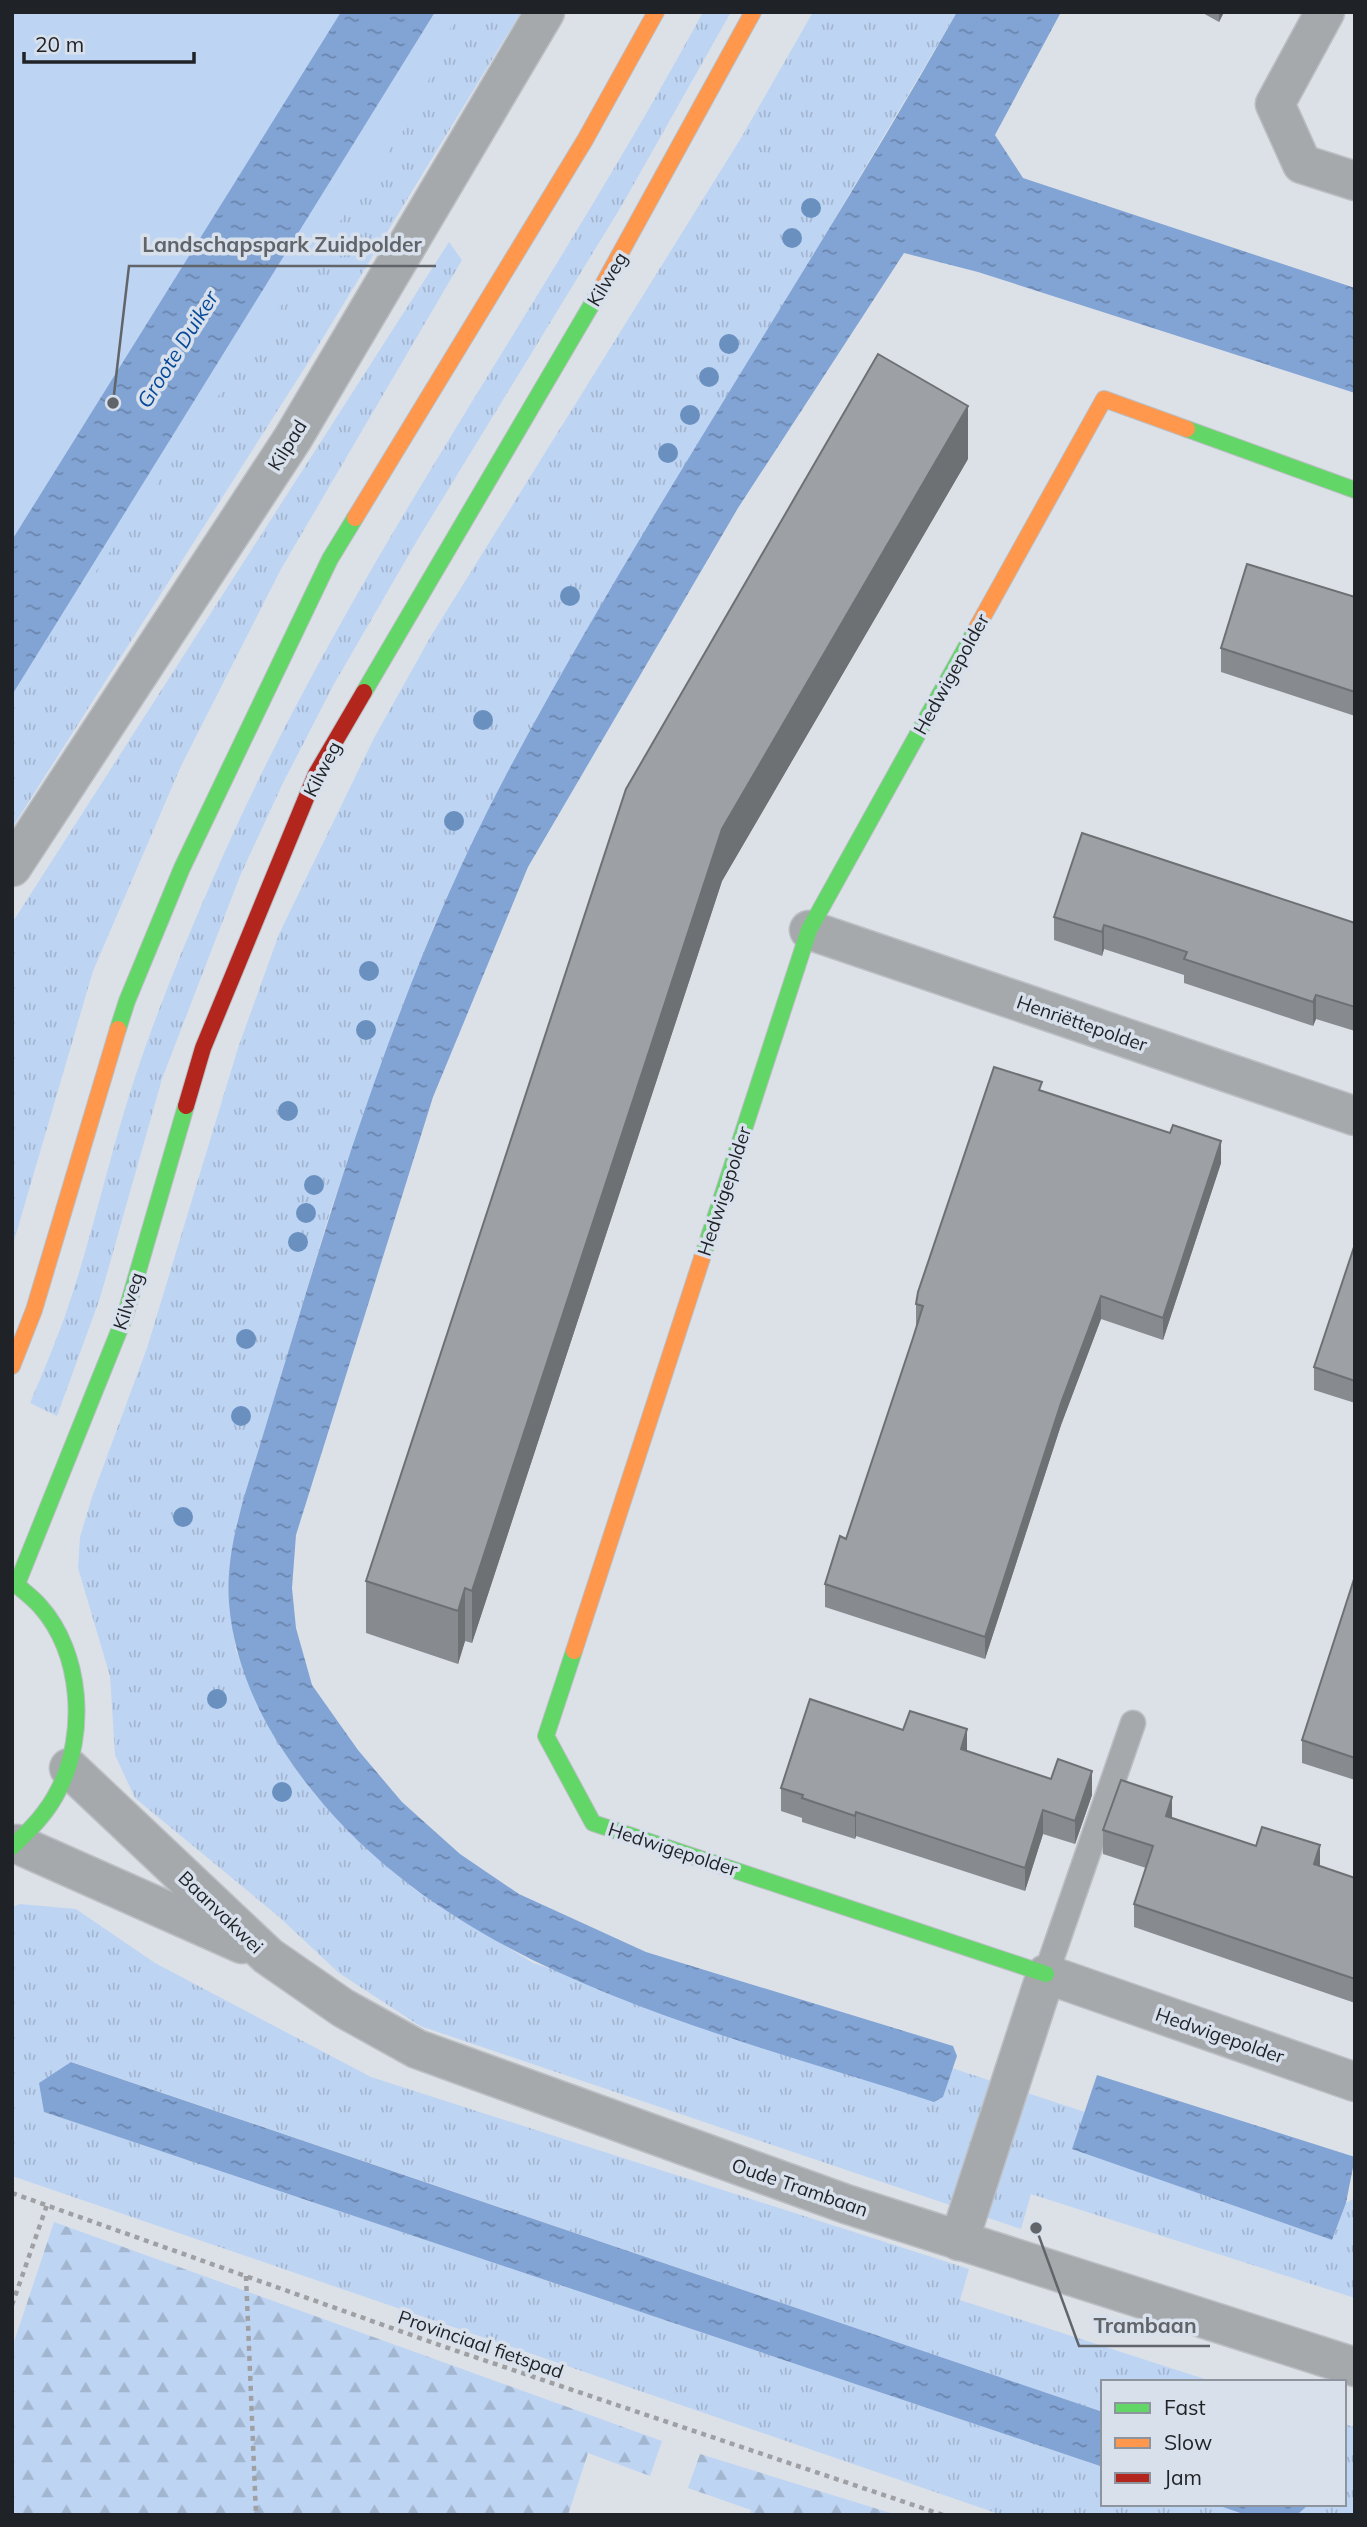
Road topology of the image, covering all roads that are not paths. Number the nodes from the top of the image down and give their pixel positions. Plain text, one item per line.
1 (545, 12) edge
2 (656, 12) edge
3 (753, 12) edge
4 (1325, 12) edge
5 (1355, 181) edge
6 (1355, 491) edge
7 (12, 867) edge
8 (809, 930) junction
9 (1355, 1116) edge
10 (12, 1366) edge
11 (14, 1582) edge
12 (1133, 1723) dead end
13 (69, 1768) junction
14 (15, 1846) edge
15 (268, 1955) junction
16 (1046, 1974) junction
17 (1355, 2082) edge
18 (959, 2241) junction
19 (1355, 2367) edge

1 - 7 street, Kilpad
2 - 10 main road
3 - 11 main road, Kilweg
4 - 5 street
6 - 8 main road, Hedwigepolder
8 - 9 street, Henriëttepolder
8 - 16 main road, Hedwigepolder
11 - 13 main road
12 - 16 lane
13 - 14 main road
13 - 15 street, Baanvakwei
14 - 15 street, Baanvakwei
15 - 18 street, Oude Trambaan
16 - 17 street, Hedwigepolder
16 - 18 street
18 - 19 street, Oude Trambaan

